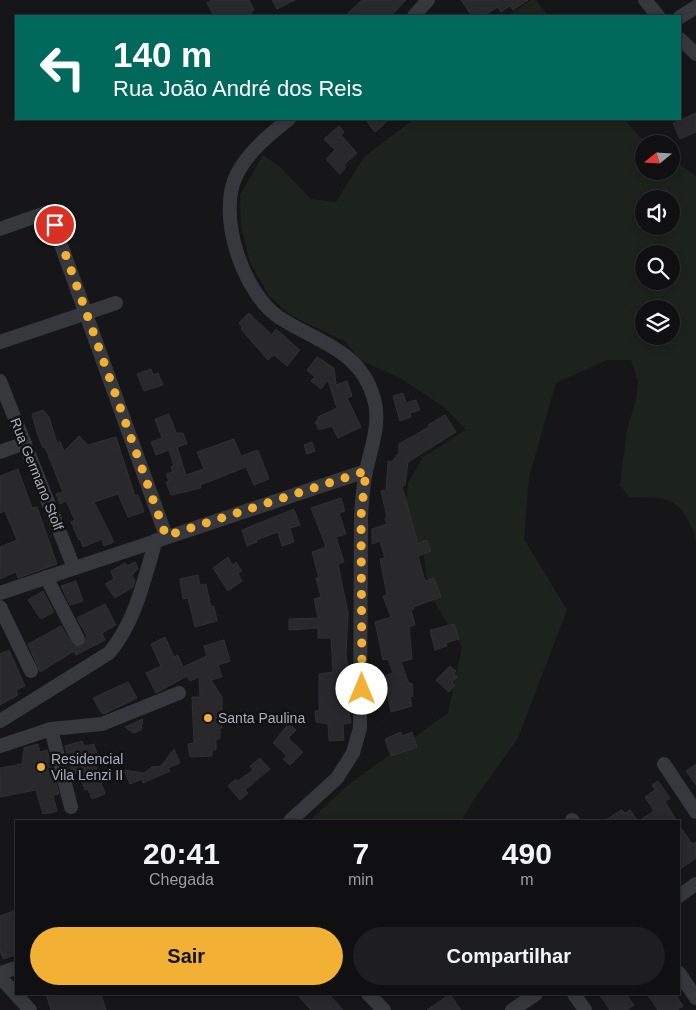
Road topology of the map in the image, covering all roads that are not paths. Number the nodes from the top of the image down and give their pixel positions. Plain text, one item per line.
1 (428, 0) edge
2 (645, 0) edge
3 (696, 7) edge
4 (415, 15) edge
5 (657, 15) edge
6 (681, 16) edge
7 (681, 40) edge
8 (696, 54) edge
9 (288, 120) edge
10 (0, 229) edge
11 (116, 303) dead end
12 (87, 313) junction
13 (0, 342) edge
14 (0, 381) edge
15 (25, 443) junction
16 (0, 452) edge
17 (366, 471) junction
18 (161, 538) junction
19 (74, 568) junction
20 (46, 577) junction
21 (0, 592) edge
22 (0, 607) edge
23 (78, 639) dead end
24 (31, 671) dead end
25 (180, 693) dead end
26 (0, 722) edge
27 (51, 729) junction
28 (0, 746) edge
29 (664, 764) dead end
30 (71, 807) dead end
31 (696, 812) edge
32 (291, 820) edge
33 (696, 884) edge
34 (680, 895) edge
35 (15, 968) edge
36 (0, 975) edge
37 (680, 975) edge
38 (15, 992) edge
39 (17, 995) edge
40 (369, 995) edge
41 (534, 995) edge
42 (575, 995) edge
43 (696, 998) edge
44 (30, 1010) edge
45 (384, 1010) edge
46 (512, 1010) edge
47 (585, 1010) edge

1 - 4 street
2 - 5 street
3 - 6 street
7 - 8 street
9 - 17 street
10 - 12 street
11 - 12 street
12 - 13 street
12 - 18 street
14 - 15 street, Rua Germano Stolf
15 - 16 street
15 - 19 street, Rua Germano Stolf
17 - 18 street
17 - 32 street
18 - 19 street
18 - 26 street
19 - 20 street
20 - 21 street
20 - 23 street
22 - 24 street
25 - 27 street
27 - 28 street
27 - 30 street
29 - 31 street
33 - 34 street
35 - 36 street
36 - 38 street
37 - 43 street
39 - 44 street
40 - 45 street
41 - 46 street
42 - 47 street

